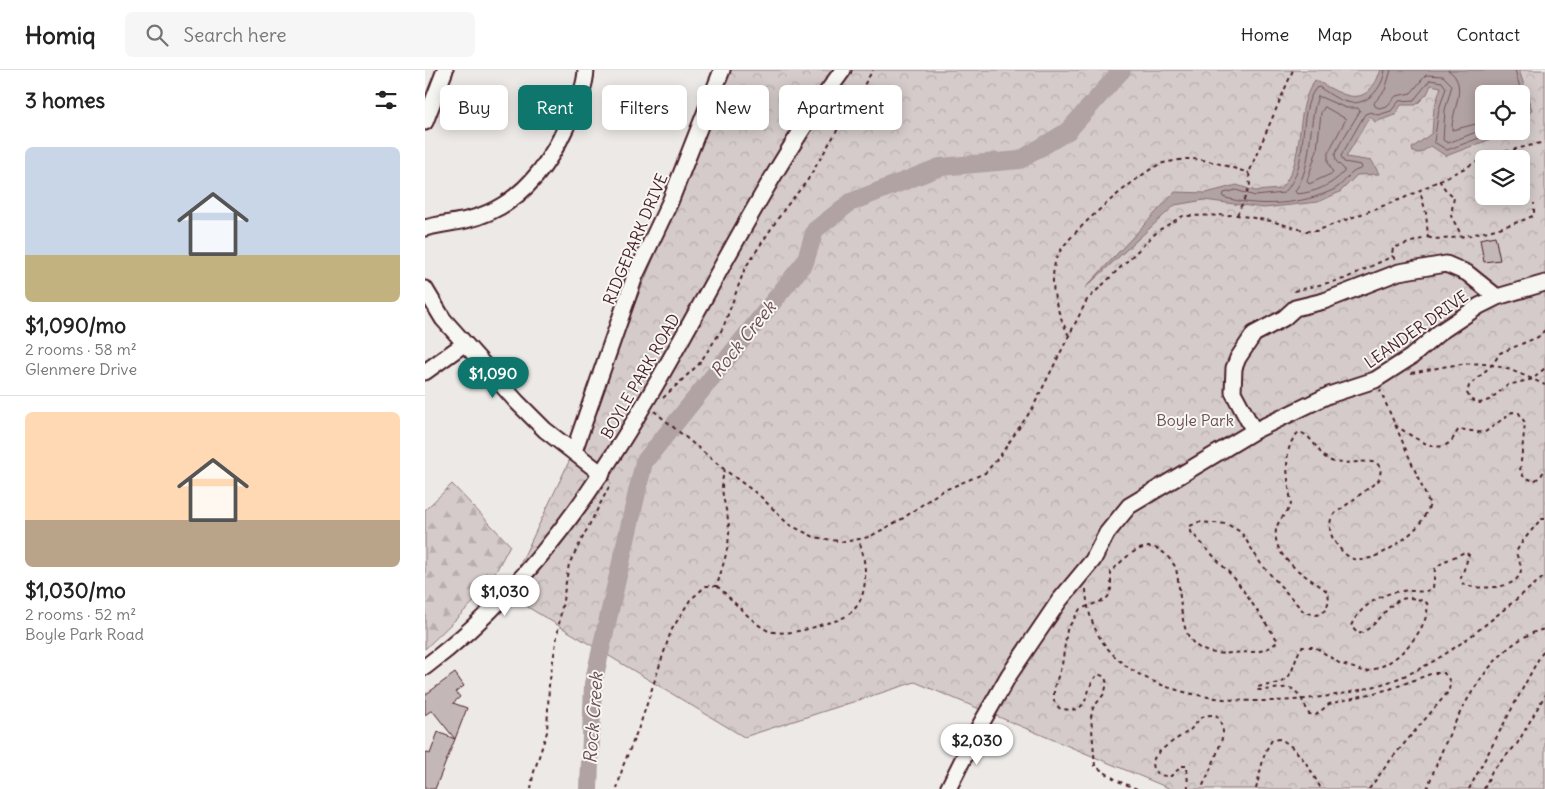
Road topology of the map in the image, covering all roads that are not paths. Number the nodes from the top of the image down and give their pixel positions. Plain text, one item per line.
1 (445, 70) edge
2 (586, 70) edge
3 (722, 70) edge
4 (843, 70) edge
5 (425, 122) edge
6 (425, 228) edge
7 (1545, 282) edge
8 (425, 289) edge
9 (1497, 297) junction
10 (464, 344) junction
11 (425, 372) edge
12 (1254, 431) junction
13 (574, 451) junction
14 (608, 475) junction
15 (425, 667) edge
16 (948, 789) edge

1 - 5 street
2 - 6 street
3 - 13 street, RIDGEPARK DRIVE
4 - 14 street, BOYLE PARK ROAD
7 - 9 street, LEANDER DRIVE
8 - 10 street
9 - 12 street, LEANDER DRIVE
9 - 12 street
10 - 11 street
10 - 13 street
12 - 16 street
13 - 14 street
14 - 15 street, BOYLE PARK ROAD

